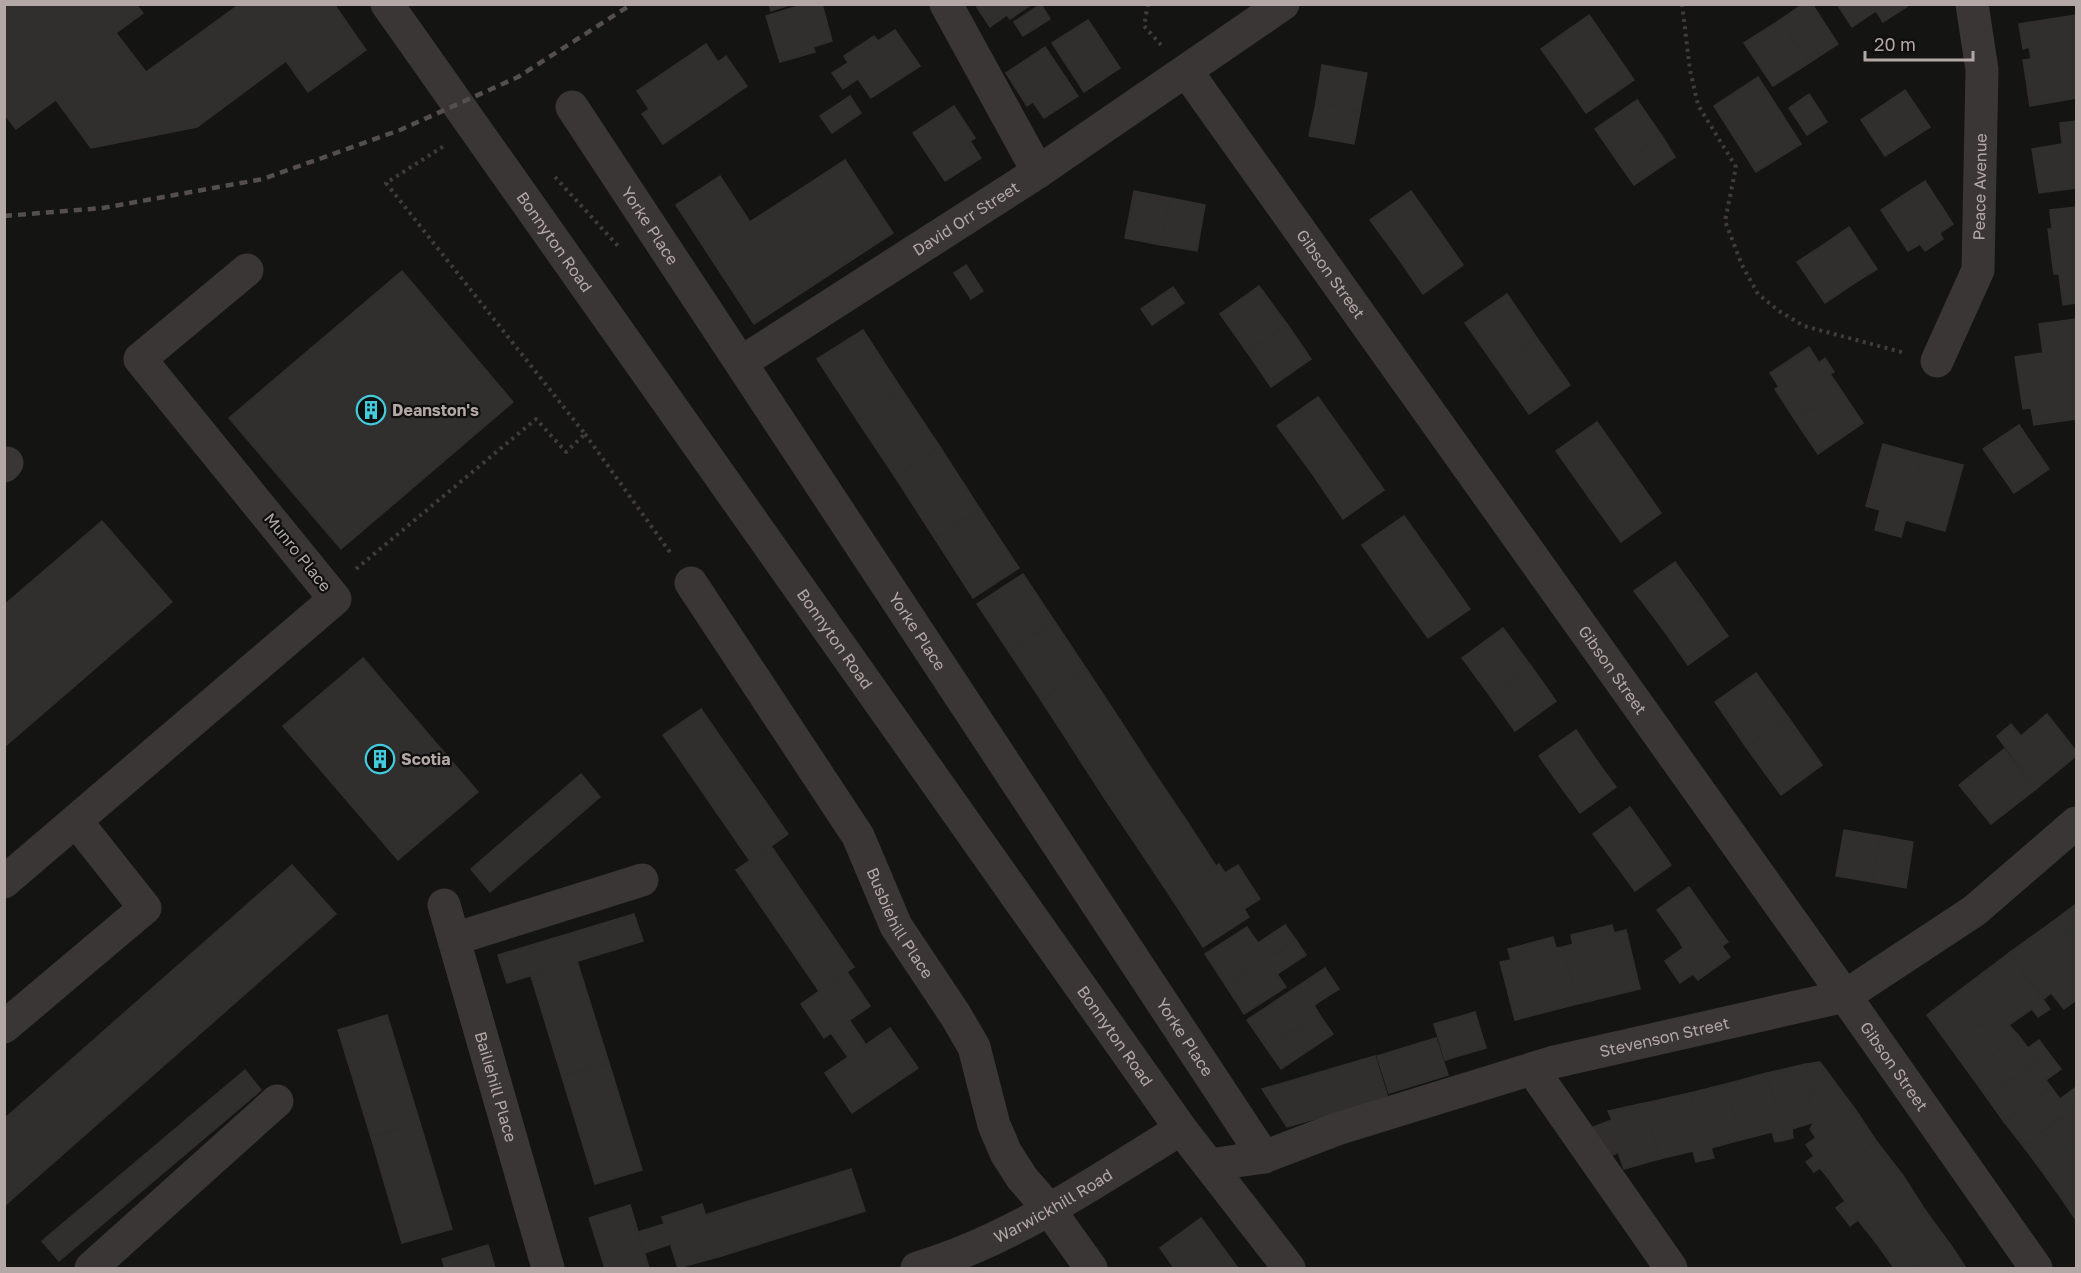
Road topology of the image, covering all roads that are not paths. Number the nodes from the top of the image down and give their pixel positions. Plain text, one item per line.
1 (387, 4) edge
2 (946, 4) edge
3 (1284, 4) edge
4 (1972, 4) edge
5 (1187, 72) junction
6 (572, 107) dead end
7 (1038, 172) junction
8 (247, 270) dead end
9 (1937, 361) road end
10 (742, 362) junction
11 (691, 583) road end
12 (76, 821) junction
13 (2076, 823) edge
14 (642, 880) dead end
15 (4, 882) edge
16 (444, 905) dead end
17 (454, 939) junction
18 (1845, 996) junction
19 (4, 1027) edge
20 (1532, 1069) junction
21 (277, 1101) dead end
22 (1181, 1129) junction
23 (1264, 1157) junction
24 (1209, 1165) junction
25 (1048, 1208) junction
26 (91, 1269) edge
27 (548, 1269) edge
28 (917, 1269) edge
29 (1091, 1269) edge
30 (1289, 1269) edge
31 (1671, 1269) edge
32 (2036, 1269) edge

1 - 22 street, Bonnyton Road
2 - 7 street
3 - 5 street, David Orr Street
4 - 9 street, Peace Avenue
5 - 7 street, David Orr Street
5 - 18 street, Gibson Street
6 - 10 street, Yorke Place
7 - 10 street, David Orr Street
8 - 12 street, Munro Place
10 - 23 street, Yorke Place
11 - 25 street, Busbiehill Place
12 - 15 street, Munro Place
12 - 19 street
13 - 18 street, Stevenson Street
14 - 17 street
16 - 17 street, Bailiehill Place
17 - 27 street, Bailiehill Place
18 - 20 street, Stevenson Street
18 - 32 street, Gibson Street
20 - 23 street, Stevenson Street
20 - 31 street
21 - 26 street
22 - 24 street, Bonnyton Road
22 - 25 street, Warwickhill Road
23 - 24 street, Stevenson Street
24 - 30 street, Bonnyton Road
25 - 28 street, Warwickhill Road
25 - 29 street, Busbiehill Place

